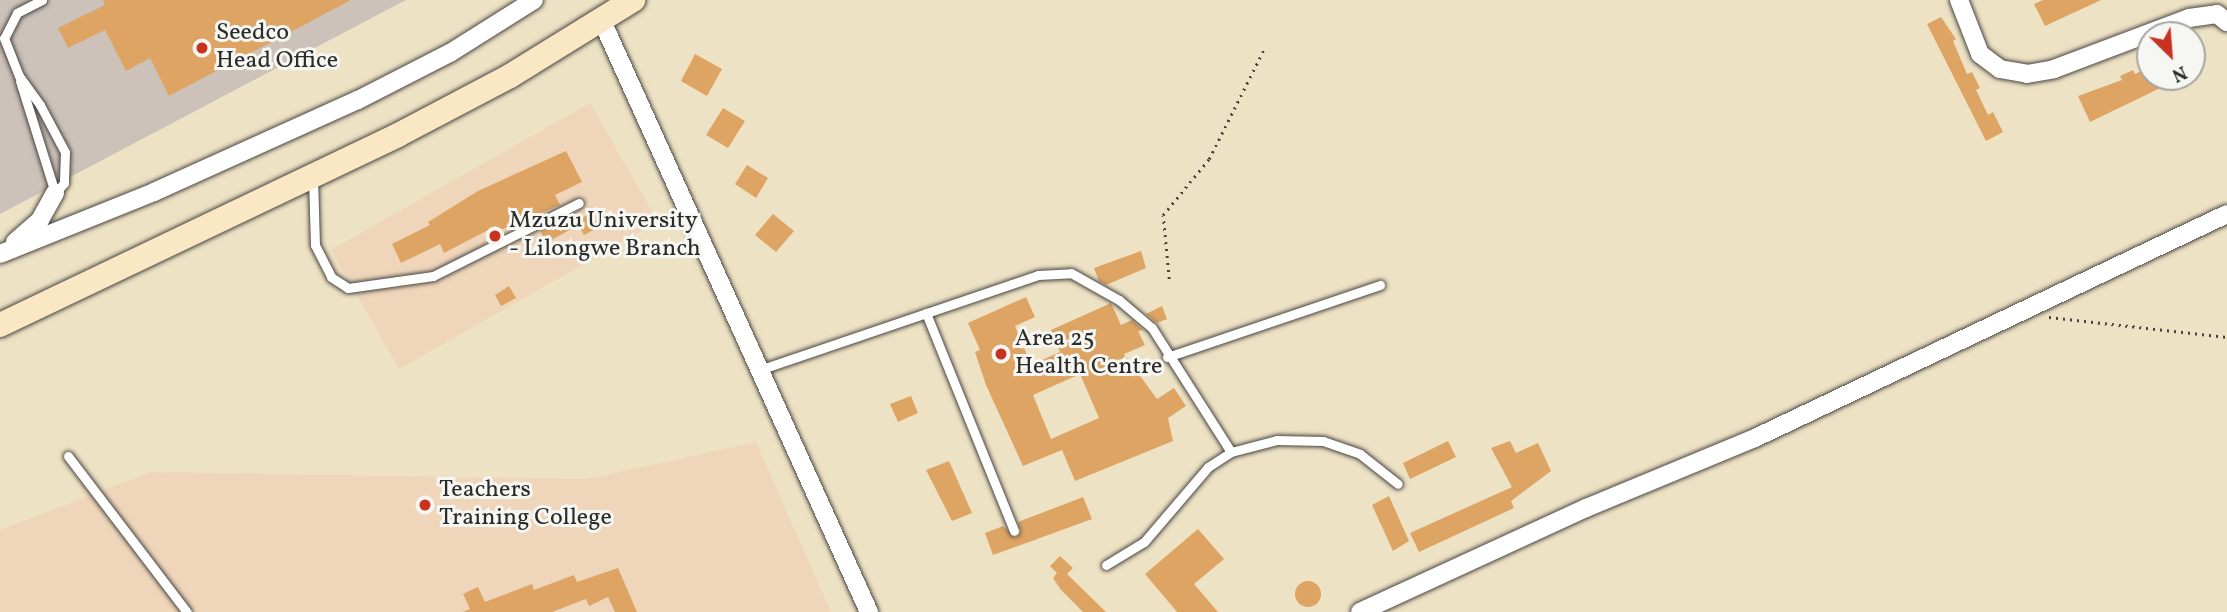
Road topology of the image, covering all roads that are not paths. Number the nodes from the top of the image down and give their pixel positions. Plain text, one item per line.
1 (42, 0) edge
2 (534, 0) edge
3 (633, 0) edge
4 (1959, 0) edge
5 (602, 20) junction
6 (2227, 22) edge
7 (19, 76) junction
8 (313, 176) junction
9 (55, 193) junction
10 (579, 204) dead end
11 (2227, 214) edge
12 (0, 253) edge
13 (1380, 285) dead end
14 (926, 313) junction
15 (0, 325) edge
16 (1167, 357) junction
17 (759, 370) junction
18 (1231, 452) junction
19 (68, 456) dead end
20 (1398, 484) dead end
21 (1014, 531) dead end
22 (1106, 565) dead end
23 (187, 612) edge
24 (869, 612) edge
25 (1360, 612) edge

1 - 7 lane
2 - 12 street
3 - 5 main road
4 - 6 street
5 - 8 main road
5 - 17 street
7 - 9 lane
7 - 9 lane
8 - 10 lane
8 - 15 main road
9 - 12 street
11 - 25 street
13 - 16 lane
14 - 16 lane
14 - 17 lane
14 - 21 lane
16 - 18 lane
17 - 24 street
18 - 20 lane
18 - 22 lane
19 - 23 lane

